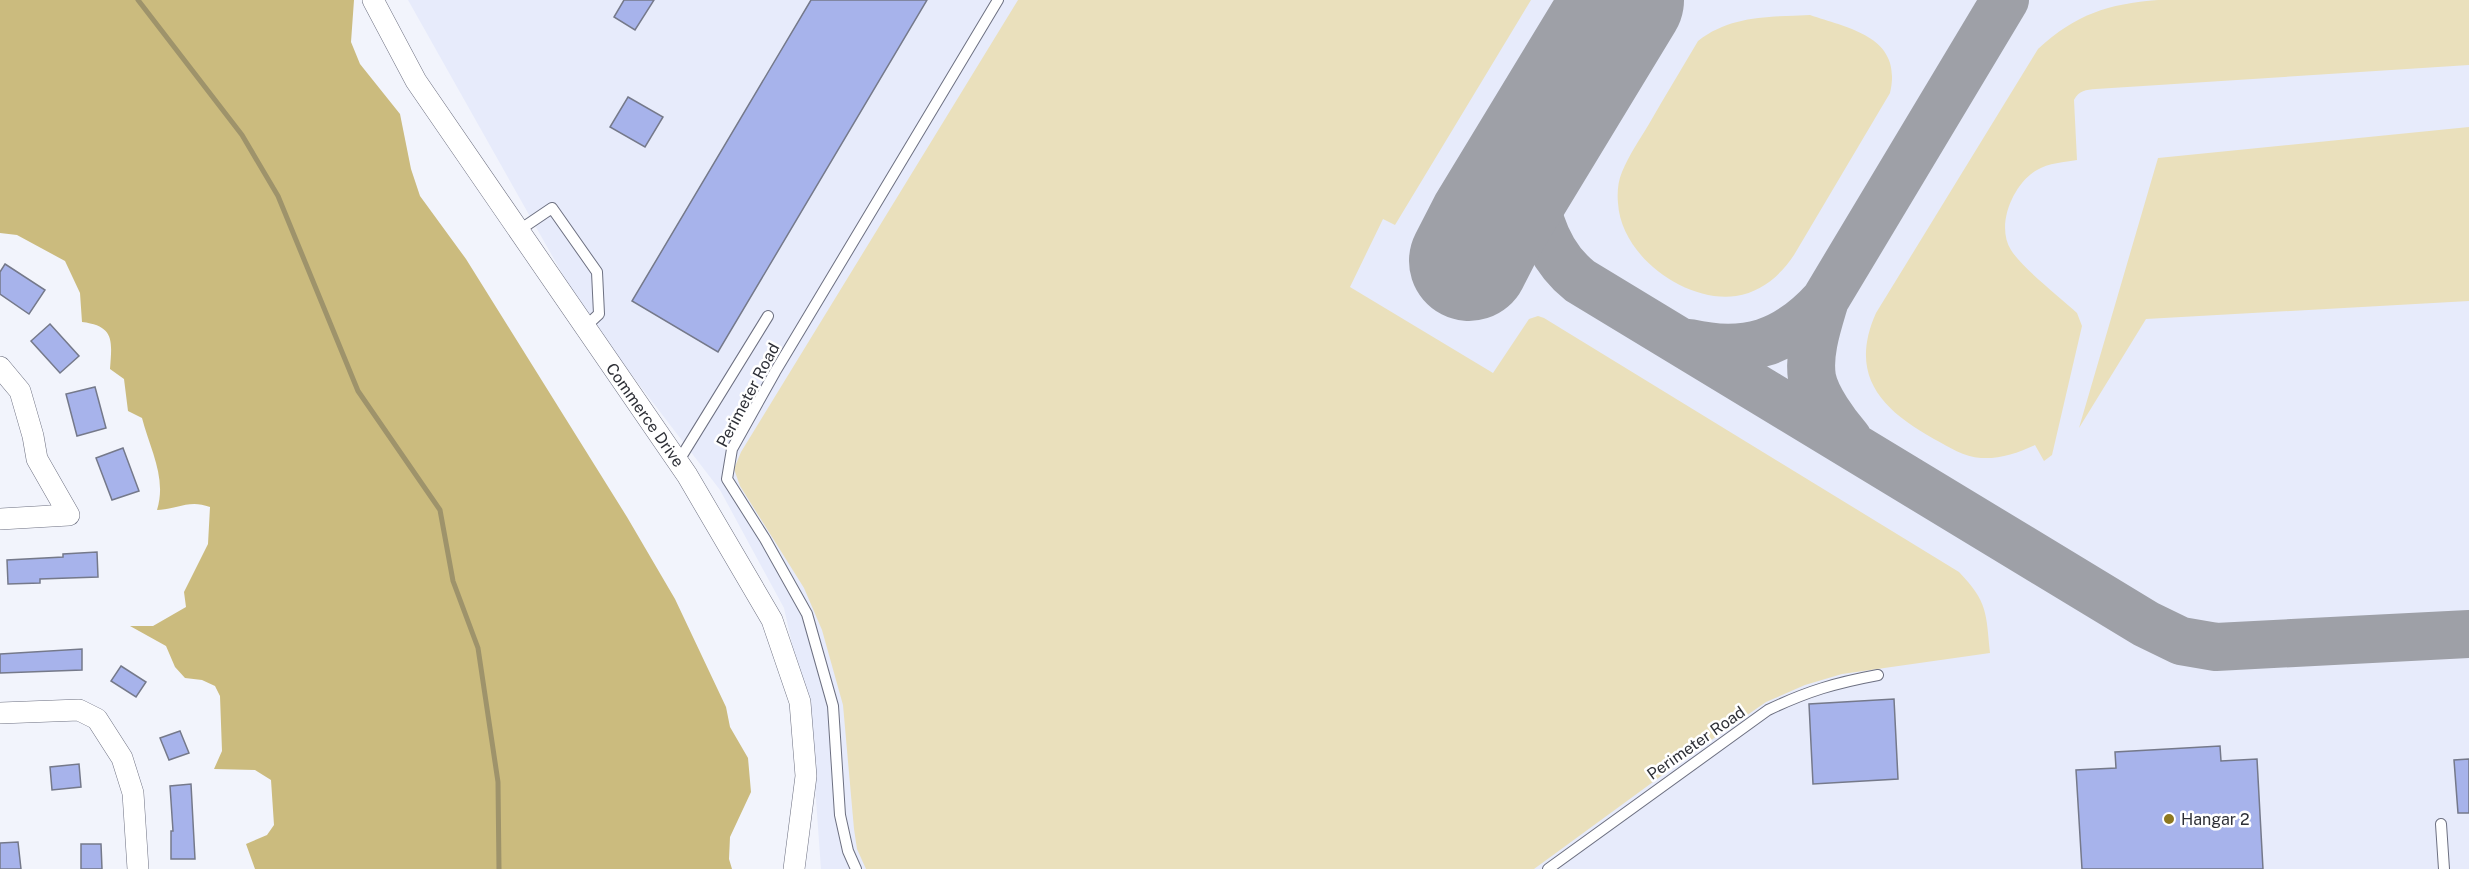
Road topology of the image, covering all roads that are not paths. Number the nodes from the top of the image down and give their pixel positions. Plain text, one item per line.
1 (373, 0) edge
2 (998, 0) edge
3 (518, 231) junction
4 (768, 316) dead end
5 (584, 328) junction
6 (0, 367) edge
7 (677, 462) junction
8 (0, 519) edge
9 (1878, 675) dead end
10 (0, 713) edge
11 (2441, 825) dead end
12 (138, 869) edge
13 (794, 869) edge
14 (856, 869) edge
15 (1548, 869) edge
16 (2444, 869) edge

1 - 3 street, Commerce Drive
2 - 14 lane, Perimeter Road
3 - 5 street, Commerce Drive
3 - 5 lane
4 - 7 lane
5 - 7 street, Commerce Drive
6 - 8 street
7 - 13 street, Commerce Drive
9 - 15 lane, Perimeter Road
10 - 12 street
11 - 16 lane

